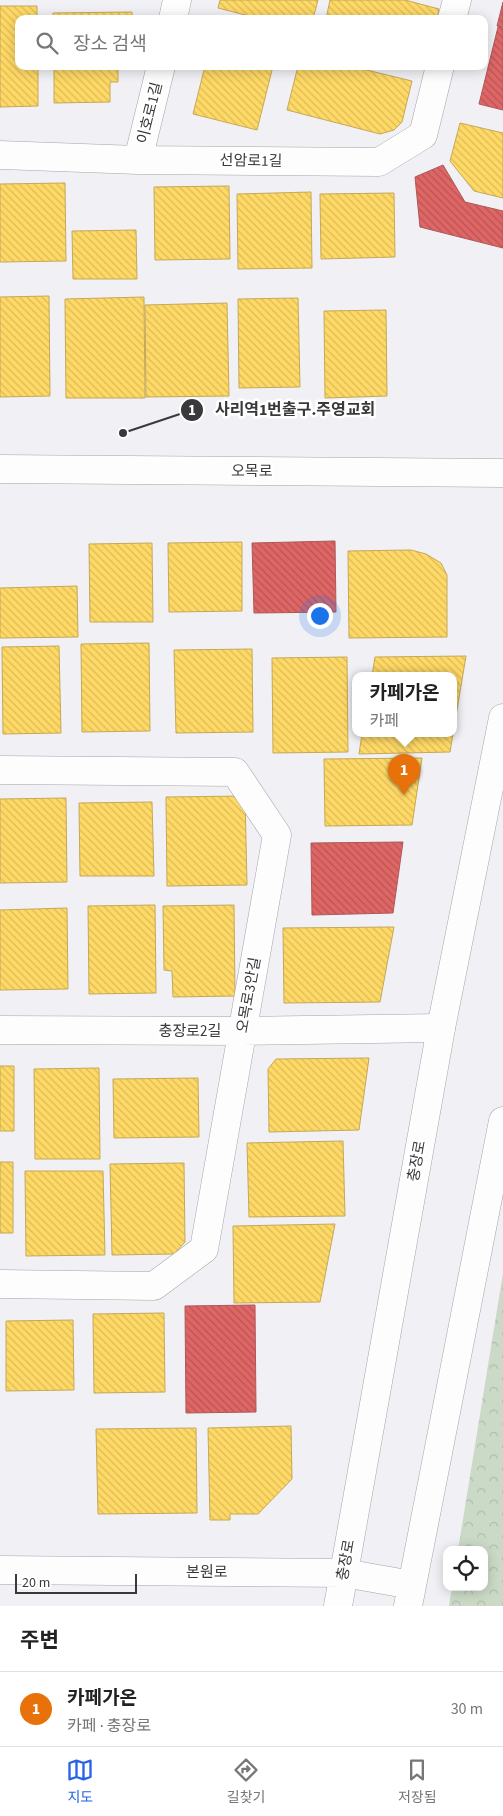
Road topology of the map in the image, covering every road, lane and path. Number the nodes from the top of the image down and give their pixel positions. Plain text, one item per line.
1 (177, 0) edge
2 (457, 0) edge
3 (174, 15) edge
4 (453, 15) edge
5 (160, 70) edge
6 (439, 70) edge
7 (0, 155) edge
8 (138, 160) junction
9 (0, 469) edge
10 (503, 473) edge
11 (503, 718) edge
12 (0, 770) edge
13 (441, 1028) junction
14 (0, 1030) edge
15 (243, 1031) junction
16 (503, 1121) edge
17 (0, 1284) edge
18 (0, 1570) edge
19 (344, 1573) junction
20 (410, 1596) edge
21 (338, 1606) edge

1 - 3 street
2 - 4 street
5 - 8 street, 이호로1길
6 - 8 street, 선암로1길
7 - 8 street, 선암로1길
9 - 10 street, 오목로
11 - 13 street, 충장로
12 - 15 street, 오목로3안길
13 - 15 street, 충장로2길
13 - 19 street, 충장로
14 - 15 street, 충장로2길
15 - 17 street, 오목로3안길
16 - 20 street
18 - 19 street, 본원로
19 - 20 street, 본원로
19 - 21 street, 충장로

